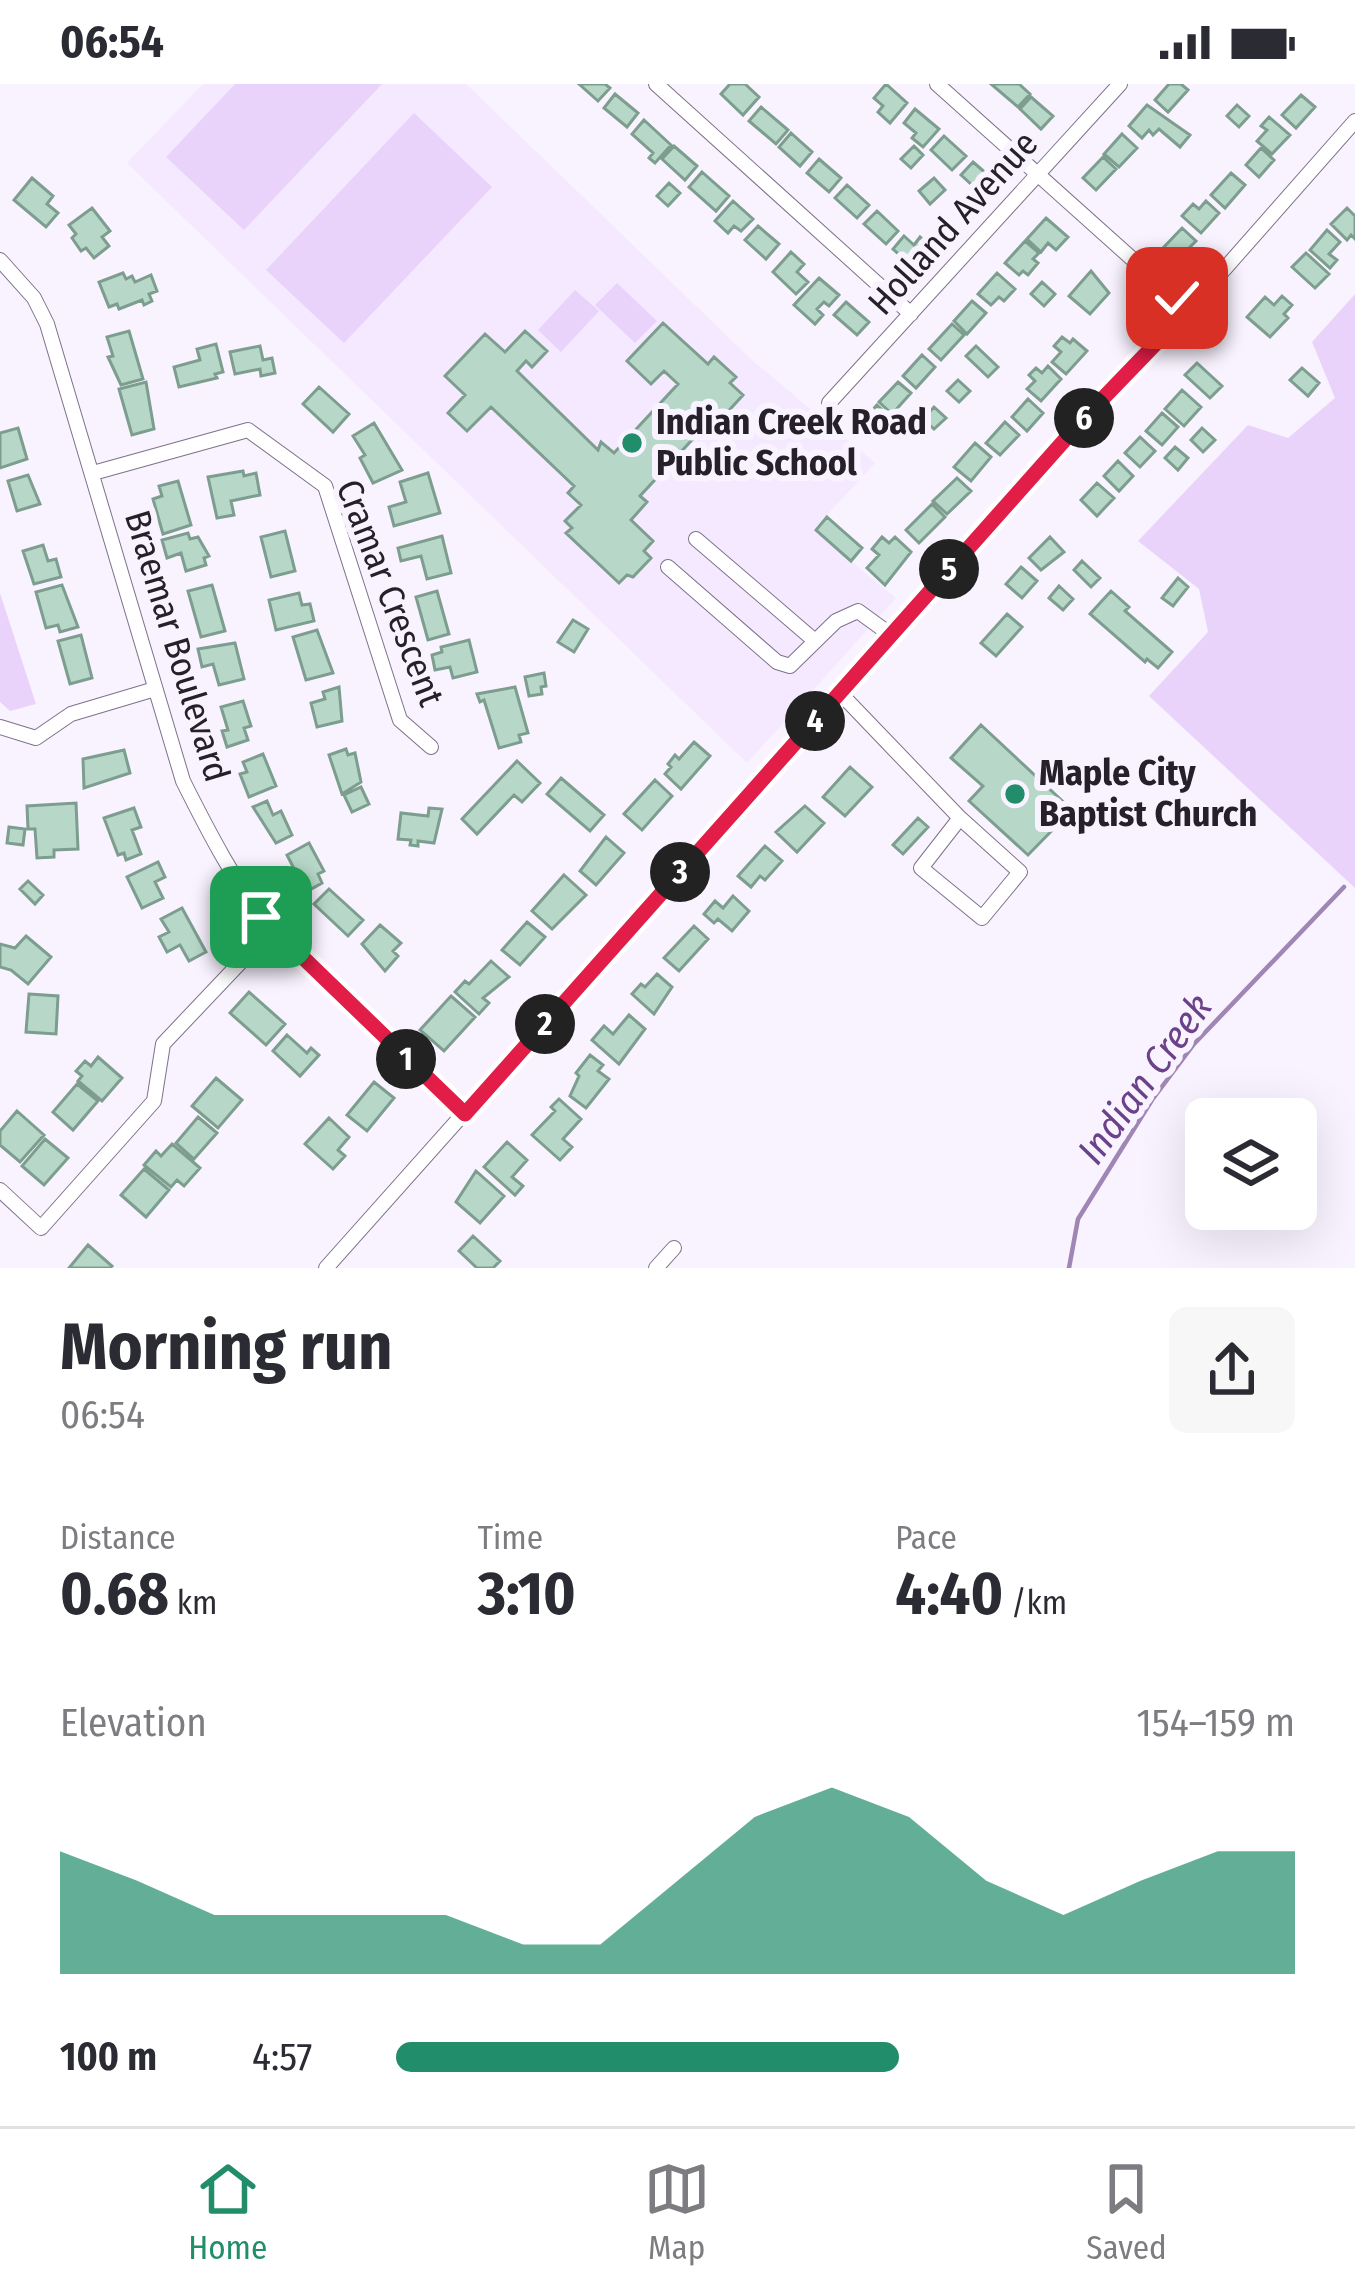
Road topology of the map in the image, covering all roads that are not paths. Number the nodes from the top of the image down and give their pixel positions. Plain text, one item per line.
1 (656, 84) edge
2 (937, 84) edge
3 (1120, 84) edge
4 (1355, 121) edge
5 (1038, 176) junction
6 (0, 260) edge
7 (1191, 307) junction
8 (910, 314) junction
9 (830, 403) dead end
10 (93, 473) junction
11 (696, 538) dead end
12 (668, 567) dead end
13 (891, 635) junction
14 (815, 641) junction
15 (155, 689) junction
16 (840, 693) junction
17 (0, 727) edge
18 (431, 747) dead end
19 (960, 818) junction
20 (271, 929) junction
21 (465, 1114) junction
22 (0, 1190) edge
23 (674, 1247) dead end
24 (326, 1268) edge
25 (656, 1268) edge

1 - 8 street
2 - 5 street
3 - 5 street, Holland Avenue
4 - 7 street
5 - 7 street
5 - 8 street, Holland Avenue
6 - 10 street, Braemar Boulevard
7 - 13 street
8 - 9 street, Holland Avenue
10 - 15 street, Braemar Boulevard
10 - 18 street, Cramar Crescent
11 - 14 street
12 - 14 street
13 - 14 street
13 - 16 street
15 - 17 street
15 - 20 street, Braemar Boulevard
16 - 19 street
16 - 21 street
19 - 19 street
20 - 21 street, Braemar Boulevard
20 - 22 street
21 - 24 street
23 - 25 street

